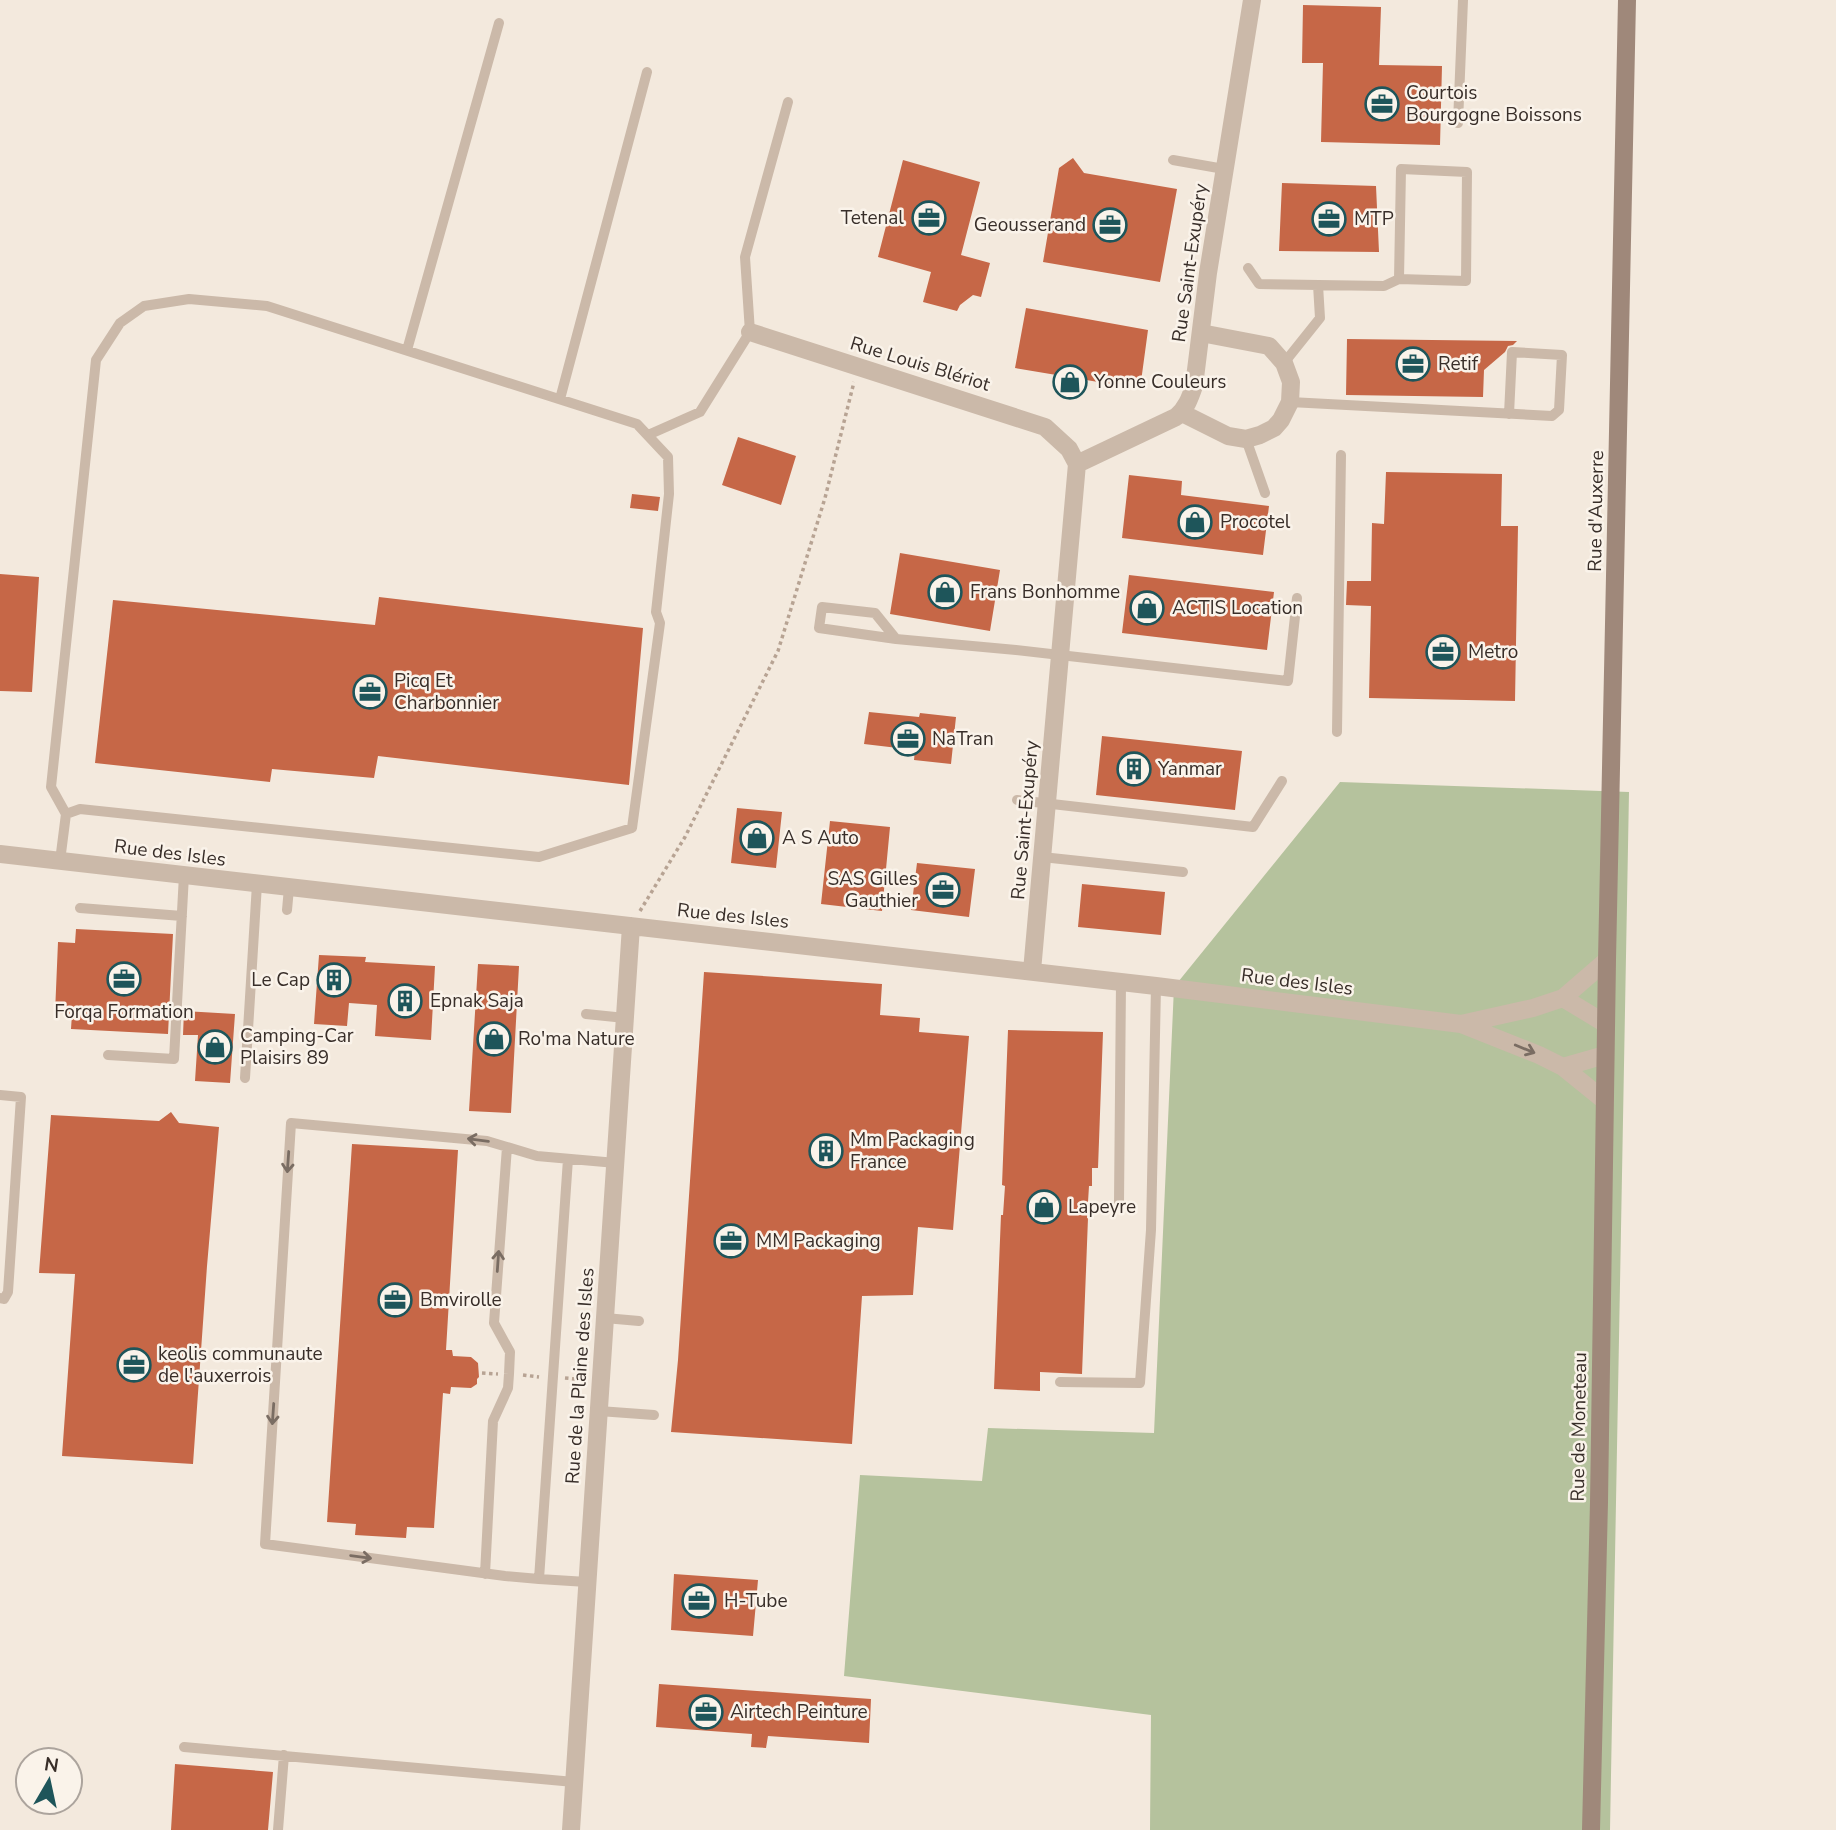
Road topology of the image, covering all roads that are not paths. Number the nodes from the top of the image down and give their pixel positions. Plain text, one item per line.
1 (1252, 0) edge
2 (1463, 0) edge
3 (1627, 0) edge
4 (499, 23) dead end
5 (647, 72) dead end
6 (788, 102) dead end
7 (1458, 122) dead end
8 (1173, 160) dead end
9 (1224, 169) junction
10 (1248, 268) dead end
11 (1399, 279) junction
12 (1318, 285) junction
13 (750, 332) junction
14 (1201, 333) junction
15 (407, 351) junction
16 (1284, 363) junction
17 (560, 399) junction
18 (1290, 402) junction
19 (1509, 414) junction
20 (1190, 416) junction
21 (648, 435) junction
22 (1246, 439) junction
23 (1341, 455) dead end
24 (1073, 457) junction
25 (1265, 493) dead end
26 (1297, 598) dead end
27 (896, 639) junction
28 (1060, 655) junction
29 (1337, 732) dead end
30 (1282, 781) dead end
31 (1017, 800) dead end
32 (1047, 803) junction
33 (66, 814) junction
34 (0, 854) edge
35 (1042, 857) junction
36 (60, 861) junction
37 (1183, 872) dead end
38 (184, 875) junction
39 (257, 884) junction
40 (289, 888) junction
41 (80, 908) dead end
42 (287, 910) dead end
43 (182, 916) junction
44 (631, 926) junction
45 (1607, 960) junction
46 (1032, 971) junction
47 (1121, 982) junction
48 (1156, 985) junction
49 (1563, 998) junction
50 (586, 1014) dead end
51 (625, 1018) junction
52 (1461, 1024) junction
53 (1606, 1024) junction
54 (108, 1055) dead end
55 (1605, 1055) junction
56 (1563, 1067) junction
57 (245, 1077) dead end
58 (0, 1095) edge
59 (1605, 1101) junction
60 (506, 1147) junction
61 (568, 1159) junction
62 (616, 1163) junction
63 (1119, 1203) dead end
64 (0, 1298) edge
65 (605, 1318) junction
66 (639, 1321) dead end
67 (1060, 1382) dead end
68 (599, 1411) junction
69 (654, 1415) dead end
70 (485, 1574) junction
71 (539, 1579) junction
72 (587, 1582) junction
73 (184, 1746) dead end
74 (284, 1755) junction
75 (574, 1782) junction
76 (278, 1830) edge
77 (571, 1830) edge
78 (1591, 1830) edge

1 - 9 street, Rue Saint-Exupéry
2 - 7 lane
3 - 45 main road, Rue d'Auxerre
4 - 15 lane
5 - 17 lane
6 - 13 lane
8 - 9 lane
9 - 14 street, Rue Saint-Exupéry
10 - 12 lane
11 - 11 lane
11 - 12 lane
12 - 16 lane
13 - 21 lane
13 - 24 street, Rue Louis Blériot
14 - 16 street
14 - 20 street, Rue Saint-Exupéry
15 - 17 lane
15 - 33 lane
16 - 18 street
17 - 21 lane
18 - 19 lane
18 - 22 street
19 - 19 lane
20 - 22 street
20 - 24 street
21 - 33 lane
22 - 25 lane
23 - 29 lane
24 - 28 street, Rue Saint-Exupéry
26 - 28 lane
27 - 27 lane
27 - 28 lane
28 - 32 street, Rue Saint-Exupéry
30 - 32 lane
31 - 32 lane
32 - 35 street, Rue Saint-Exupéry
33 - 36 lane
34 - 36 street, Rue des Isles
35 - 37 lane
35 - 46 street, Rue Saint-Exupéry
36 - 38 street, Rue des Isles
38 - 39 street, Rue des Isles
38 - 43 lane
39 - 40 street, Rue des Isles
39 - 57 lane
40 - 42 lane
40 - 44 street, Rue des Isles
41 - 43 lane
43 - 54 lane
44 - 46 street, Rue des Isles
44 - 51 street, Rue de la Plaine des Isles
45 - 49 street, Rue des Isles
45 - 53 main road, Rue d'Auxerre
46 - 47 street, Rue des Isles
47 - 48 street, Rue des Isles
47 - 63 lane
48 - 52 street, Rue des Isles
48 - 67 lane
49 - 52 street, Rue des Isles
49 - 53 street
50 - 51 lane
51 - 62 street, Rue de la Plaine des Isles
52 -> 56 street, Rue des Isles
53 - 55 main road, Rue de Moneteau
55 - 56 street
55 - 59 main road, Rue de Moneteau
56 - 59 street, Rue des Isles
58 - 64 lane
59 - 78 main road, Rue de Moneteau
60 - 61 lane
70 -> 60 lane
60 -> 70 lane
61 - 62 lane
61 - 71 lane
62 - 65 street, Rue de la Plaine des Isles
65 - 66 lane
65 - 68 street, Rue de la Plaine des Isles
68 - 69 lane
68 - 72 street, Rue de la Plaine des Isles
70 - 71 lane
71 - 72 lane
72 - 75 street, Rue de la Plaine des Isles
73 - 74 lane
74 - 75 lane
74 - 76 lane
75 - 77 street, Rue de la Plaine des Isles

